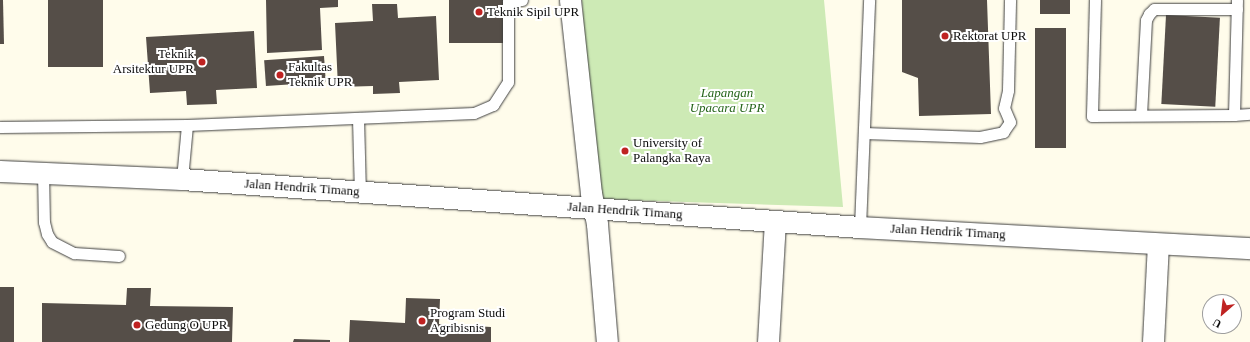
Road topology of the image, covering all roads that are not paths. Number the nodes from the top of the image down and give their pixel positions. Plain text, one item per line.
1 (508, 0) edge
2 (522, 0) edge
3 (570, 0) edge
4 (869, 0) edge
5 (1010, 0) edge
6 (1095, 0) edge
7 (1237, 4) edge
8 (1250, 114) edge
9 (1141, 115) junction
10 (1234, 115) junction
11 (358, 118) junction
12 (187, 124) junction
13 (0, 127) edge
14 (864, 133) junction
15 (0, 171) edge
16 (43, 172) junction
17 (182, 179) junction
18 (360, 192) junction
19 (593, 208) junction
20 (775, 221) junction
21 (860, 227) junction
22 (1158, 244) junction
23 (1250, 248) edge
24 (119, 256) dead end
25 (607, 342) edge
26 (768, 342) edge
27 (1153, 342) edge

1 - 2 lane
1 - 11 lane
3 - 19 street
4 - 14 lane
5 - 14 lane
6 - 9 lane
7 - 9 lane
7 - 10 lane
8 - 10 lane
9 - 10 lane
11 - 12 lane
11 - 18 lane
12 - 13 lane
12 - 17 lane
14 - 21 lane
15 - 16 street, Jalan Hendrik Timang
16 - 17 street, Jalan Hendrik Timang
16 - 24 lane
17 - 18 street, Jalan Hendrik Timang
18 - 19 street, Jalan Hendrik Timang
19 - 20 street, Jalan Hendrik Timang
19 - 25 street
20 - 21 street, Jalan Hendrik Timang
20 - 26 street
21 - 22 street, Jalan Hendrik Timang
22 - 23 street, Jalan Hendrik Timang
22 - 27 street

